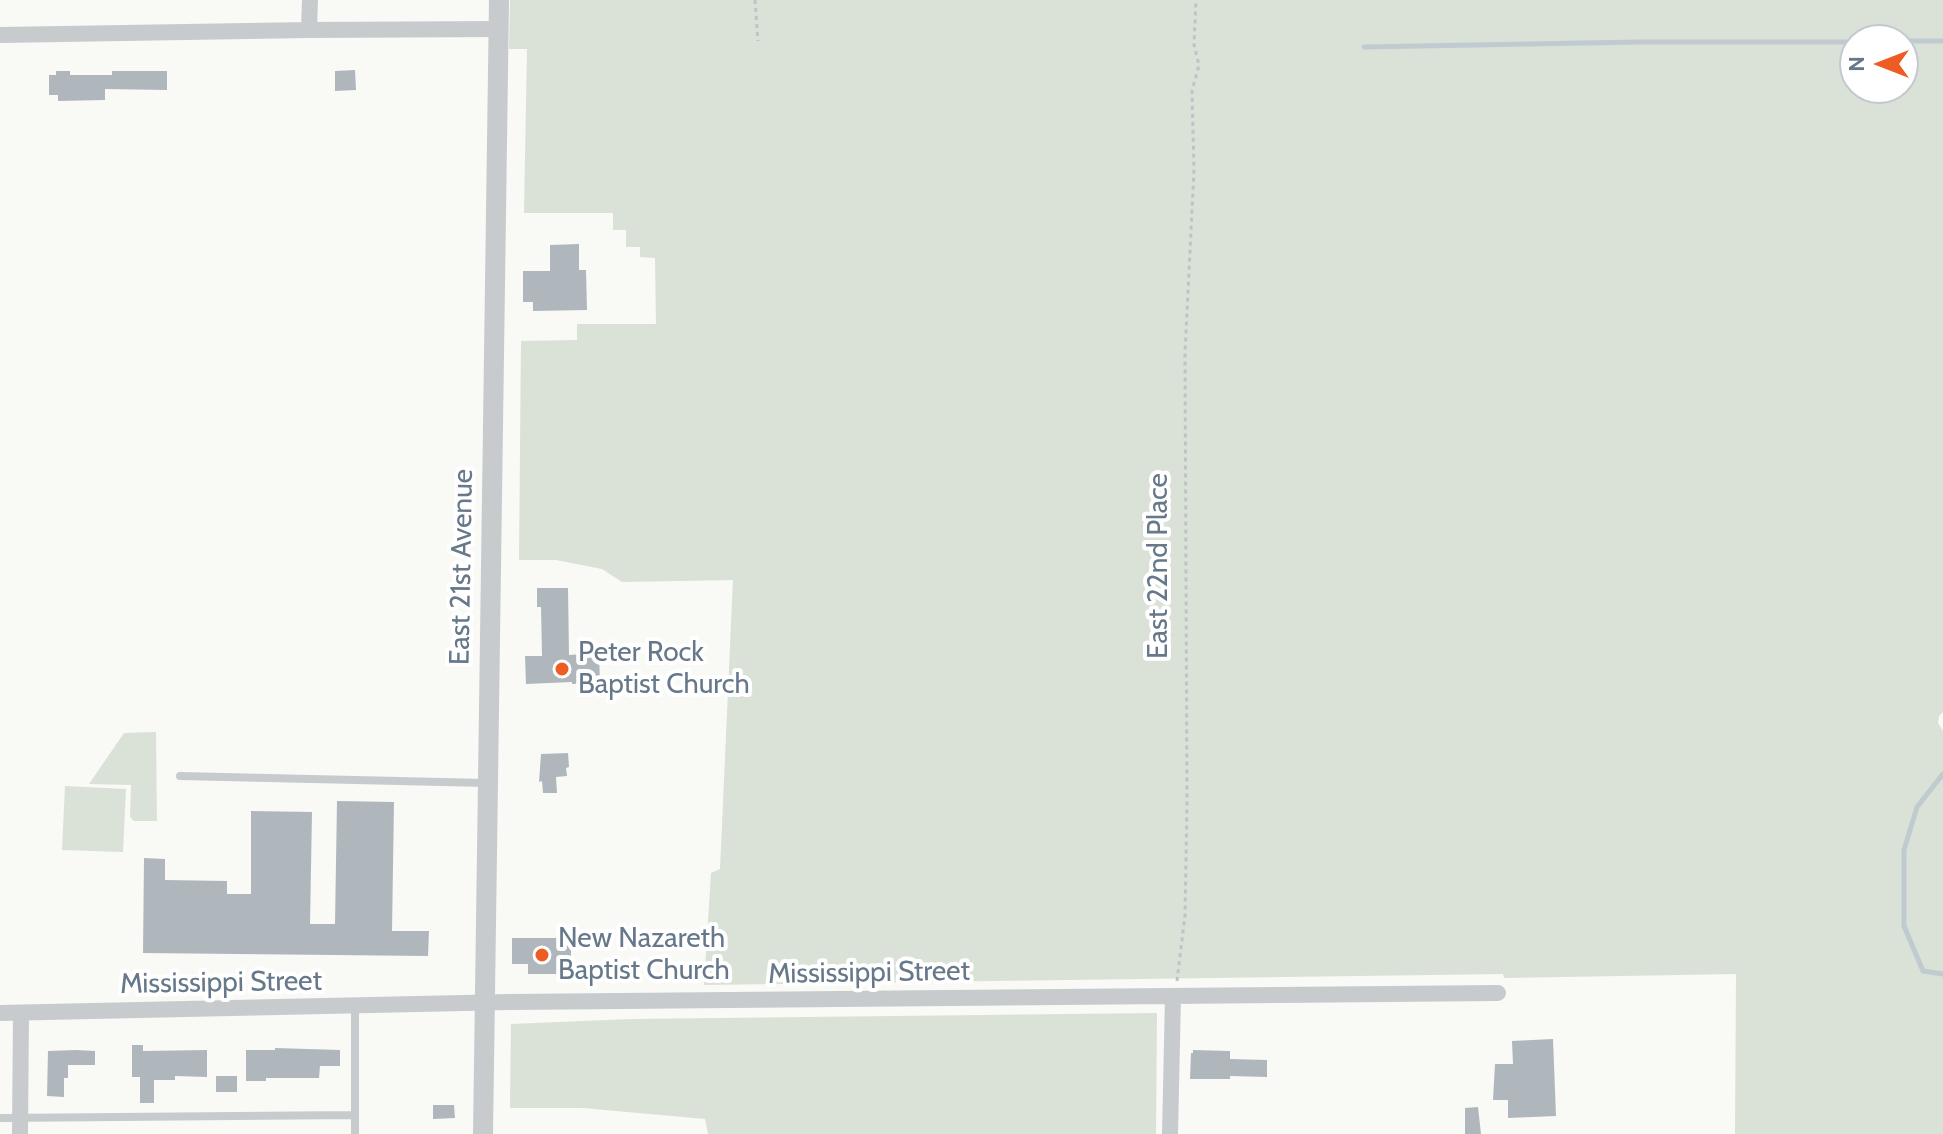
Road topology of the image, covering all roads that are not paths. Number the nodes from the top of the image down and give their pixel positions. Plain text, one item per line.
1 (310, 0) edge
2 (499, 0) edge
3 (499, 29) junction
4 (309, 30) junction
5 (0, 35) edge
6 (180, 776) dead end
7 (487, 783) junction
8 (1498, 993) dead end
9 (1173, 996) junction
10 (484, 1003) junction
11 (355, 1005) junction
12 (0, 1013) edge
13 (21, 1013) junction
14 (354, 1115) junction
15 (0, 1118) edge
16 (20, 1126) edge
17 (355, 1134) edge
18 (483, 1134) edge
19 (1170, 1134) edge

1 - 4 street
2 - 3 street, East 21st Avenue
3 - 4 street
3 - 7 street, East 21st Avenue
4 - 5 street
6 - 7 lane
7 - 10 street, East 21st Avenue
8 - 9 street, Mississippi Street
9 - 10 street, Mississippi Street
9 - 19 street
10 - 11 street, Mississippi Street
10 - 18 street, East 21st Avenue
11 - 13 street, Mississippi Street
11 - 14 lane
12 - 13 street, Mississippi Street
13 - 16 street
14 - 16 lane
14 - 17 lane
15 - 16 lane

